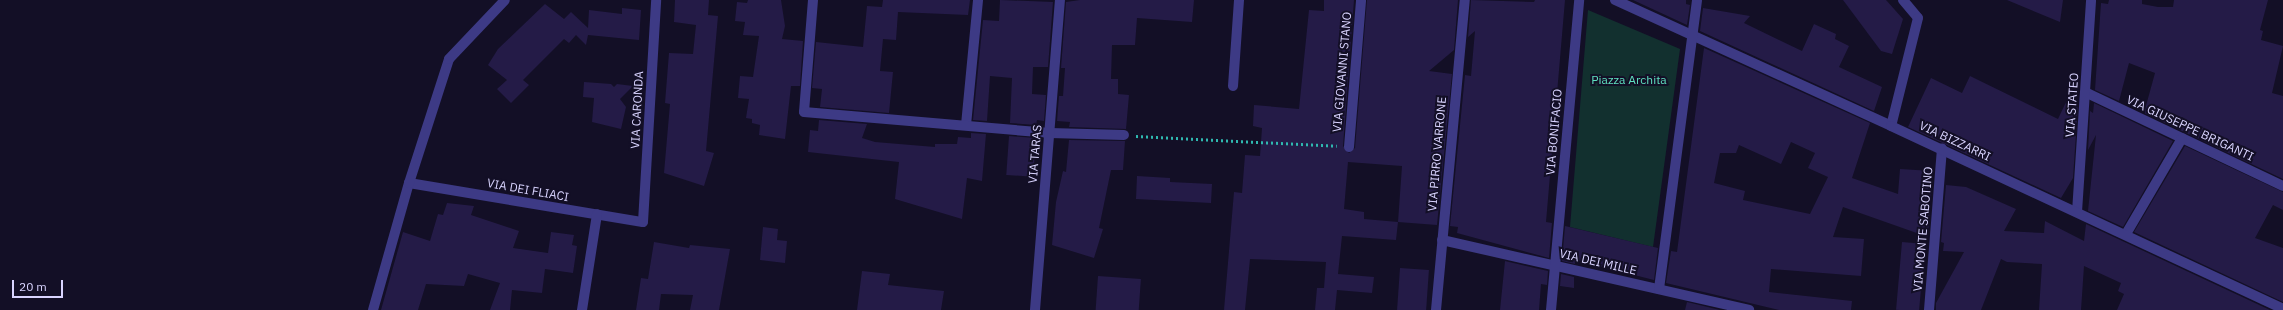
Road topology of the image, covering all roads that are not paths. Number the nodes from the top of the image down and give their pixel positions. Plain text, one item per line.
1 (506, 0) edge
2 (656, 0) edge
3 (813, 0) edge
4 (978, 0) edge
5 (1060, 0) edge
6 (1239, 0) edge
7 (1362, 0) edge
8 (1465, 0) edge
9 (1579, 0) edge
10 (1616, 0) edge
11 (1697, 0) edge
12 (1902, 0) edge
13 (2091, 0) edge
14 (1692, 35) junction
15 (1233, 86) dead end
16 (2086, 93) junction
17 (966, 125) junction
18 (1891, 126) junction
19 (1050, 133) junction
20 (1124, 135) road end
21 (2182, 138) junction
22 (1349, 147) road end
23 (1942, 150) junction
24 (409, 182) junction
25 (2283, 186) edge
26 (2077, 212) junction
27 (597, 214) junction
28 (643, 222) joint
29 (2126, 234) junction
30 (1442, 240) junction
31 (1555, 266) junction
32 (1659, 290) junction
33 (2283, 309) edge
34 (373, 310) edge
35 (582, 310) edge
36 (1035, 310) edge
37 (1436, 310) edge
38 (1551, 310) edge
39 (1749, 310) edge
40 (1929, 310) edge

1 - 24 street
2 - 28 street, VIA CARONDA
3 - 17 street
4 - 17 street
5 - 19 street, VIA TARAS
6 - 15 street
7 - 22 street, VIA GIOVANNI STANO
8 - 30 street, VIA PIRRO VARRONE
9 - 31 street, VIA BONIFACIO
10 - 14 street, VIA BIZZARRI
11 - 14 street
12 - 18 street
13 - 16 street, VIA STATEO
14 - 18 street, VIA BIZZARRI
14 - 32 street
16 - 21 street, VIA GIUSEPPE BRIGANTI
16 - 26 street, VIA STATEO
17 - 19 street
18 - 23 street, VIA BIZZARRI
19 - 20 street
19 - 36 street, VIA TARAS
21 - 25 street, VIA GIUSEPPE BRIGANTI
21 - 29 street
23 - 26 street, VIA BIZZARRI
23 - 40 street, VIA MONTE SABOTINO
24 - 27 street, VIA DEI FLIACI
24 - 34 street
26 - 29 street, VIA BIZZARRI
27 - 28 street, VIA DEI FLIACI
27 - 35 street
29 - 33 street, VIA BIZZARRI
30 - 31 street, VIA DEI MILLE
30 - 37 street, VIA PIRRO VARRONE
31 - 32 street, VIA DEI MILLE
31 - 38 street, VIA BONIFACIO
32 - 39 street, VIA DEI MILLE

